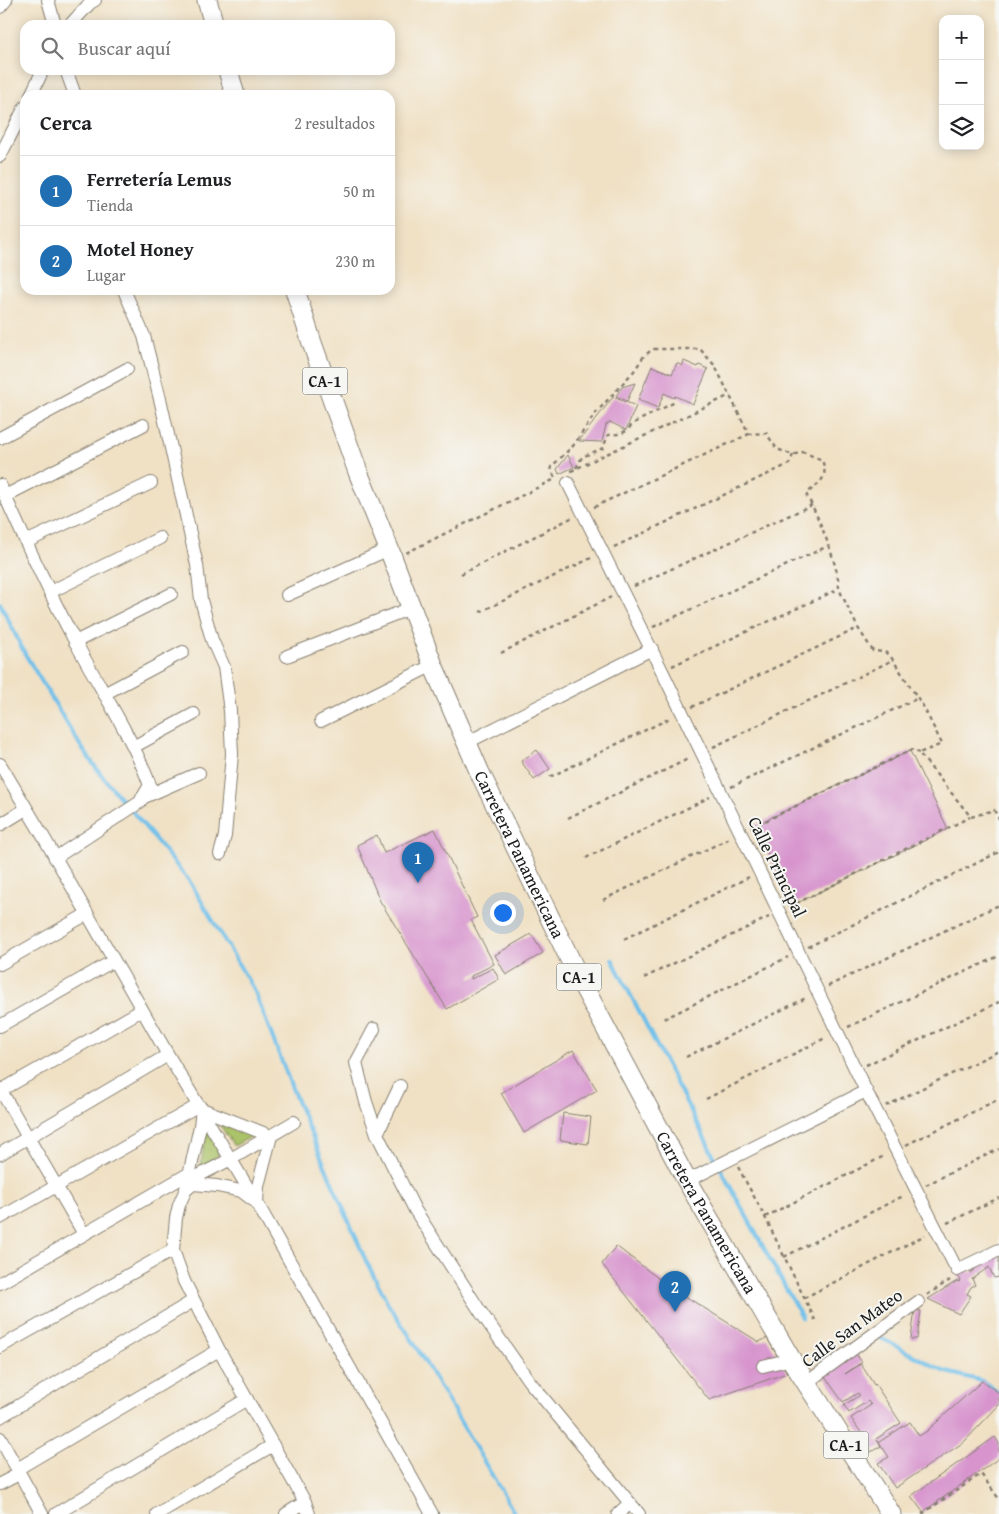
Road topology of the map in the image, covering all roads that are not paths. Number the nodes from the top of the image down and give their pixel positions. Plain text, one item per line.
1 (6, 0) edge
2 (48, 0) edge
3 (95, 0) edge
4 (207, 0) edge
5 (0, 7) edge
6 (54, 20) edge
7 (75, 20) edge
8 (213, 20) edge
9 (41, 75) edge
10 (68, 75) edge
11 (229, 75) edge
12 (33, 90) edge
13 (73, 90) edge
14 (234, 90) edge
15 (20, 117) edge
16 (0, 156) edge
17 (126, 295) edge
18 (297, 295) edge
19 (127, 369) dead end
20 (143, 425) dead end
21 (0, 438) edge
22 (568, 482) road end
23 (151, 483) dead end
24 (2, 490) edge
25 (160, 538) dead end
26 (26, 542) junction
27 (391, 554) junction
28 (50, 592) junction
29 (171, 594) dead end
30 (287, 595) dead end
31 (411, 608) junction
32 (75, 642) junction
33 (652, 649) junction
34 (183, 652) dead end
35 (287, 656) dead end
36 (433, 665) junction
37 (104, 694) junction
38 (194, 714) dead end
39 (321, 721) dead end
40 (466, 743) junction
41 (133, 747) junction
42 (0, 764) edge
43 (199, 773) dead end
44 (141, 800) junction
45 (26, 809) junction
46 (0, 824) edge
47 (220, 854) dead end
48 (55, 858) junction
49 (87, 914) junction
50 (114, 961) junction
51 (0, 964) edge
52 (142, 1010) junction
53 (0, 1026) edge
54 (374, 1029) dead end
55 (168, 1055) junction
56 (400, 1086) dead end
57 (0, 1090) edge
58 (866, 1091) junction
59 (200, 1107) junction
60 (294, 1122) dead end
61 (377, 1134) junction
62 (271, 1136) junction
63 (28, 1137) junction
64 (0, 1154) edge
65 (231, 1159) junction
66 (190, 1172) junction
67 (687, 1180) junction
68 (56, 1186) junction
69 (186, 1189) junction
70 (257, 1203) junction
71 (0, 1218) edge
72 (84, 1234) junction
73 (173, 1250) junction
74 (999, 1250) edge
75 (0, 1283) edge
76 (193, 1301) junction
77 (918, 1302) road end
78 (0, 1347) edge
79 (219, 1350) junction
80 (791, 1359) junction
81 (763, 1366) dead end
82 (806, 1384) junction
83 (247, 1400) junction
84 (0, 1417) edge
85 (0, 1438) edge
86 (273, 1445) junction
87 (18, 1471) junction
88 (0, 1484) edge
89 (630, 1503) junction
90 (307, 1508) edge
91 (42, 1514) edge
92 (56, 1514) edge
93 (157, 1514) edge
94 (286, 1514) edge
95 (432, 1514) edge
96 (618, 1514) edge
97 (639, 1514) edge
98 (890, 1514) edge

1 - 5 street
2 - 6 street
3 - 7 street
4 - 8 highway
9 - 12 street
10 - 13 street
11 - 14 highway
15 - 16 street
17 - 47 street
18 - 27 highway, Carretera Panamericana / CA-1
19 - 21 street
20 - 24 street
22 - 33 street, Calle Principal
23 - 26 street
24 - 26 street
25 - 28 street
26 - 28 street
27 - 30 street
27 - 31 highway, Carretera Panamericana / CA-1
28 - 32 street
29 - 32 street
31 - 35 street
31 - 36 highway, Carretera Panamericana / CA-1
32 - 37 street
33 - 40 street
33 - 58 street, Calle Principal
34 - 37 street
36 - 39 street
36 - 40 highway, Carretera Panamericana / CA-1
37 - 41 street
38 - 41 street
40 - 67 highway, Carretera Panamericana / CA-1
41 - 44 street
42 - 45 street
43 - 44 street
44 - 48 street
45 - 46 street
45 - 48 street
48 - 49 street
49 - 50 street
49 - 51 street
50 - 52 street
50 - 53 street
52 - 55 street
52 - 57 street
54 - 61 street
55 - 59 street
55 - 63 street
56 - 61 street
57 - 63 street
58 - 67 street
58 - 74 street, Calle Principal
59 - 62 street
59 - 65 street
59 - 66 street
59 - 68 street
60 - 62 street
61 - 89 street
62 - 65 street
62 - 70 street
63 - 64 street
63 - 68 street
65 - 69 street
65 - 70 street
66 - 69 street
66 - 72 street
67 - 80 highway, Carretera Panamericana / CA-1
68 - 71 street
68 - 72 street
69 - 70 street
69 - 73 street
70 - 95 street
72 - 75 street
73 - 76 street
73 - 78 street
76 - 79 street
76 - 84 street
77 - 82 street, Calle San Mateo
79 - 83 street
79 - 87 street
80 - 81 street
80 - 82 highway, Carretera Panamericana / CA-1
82 - 98 highway, Carretera Panamericana / CA-1
83 - 86 street
83 - 92 street
85 - 87 street
86 - 90 street
86 - 93 street
87 - 88 street
87 - 91 street
89 - 96 street
89 - 97 street
90 - 94 street

